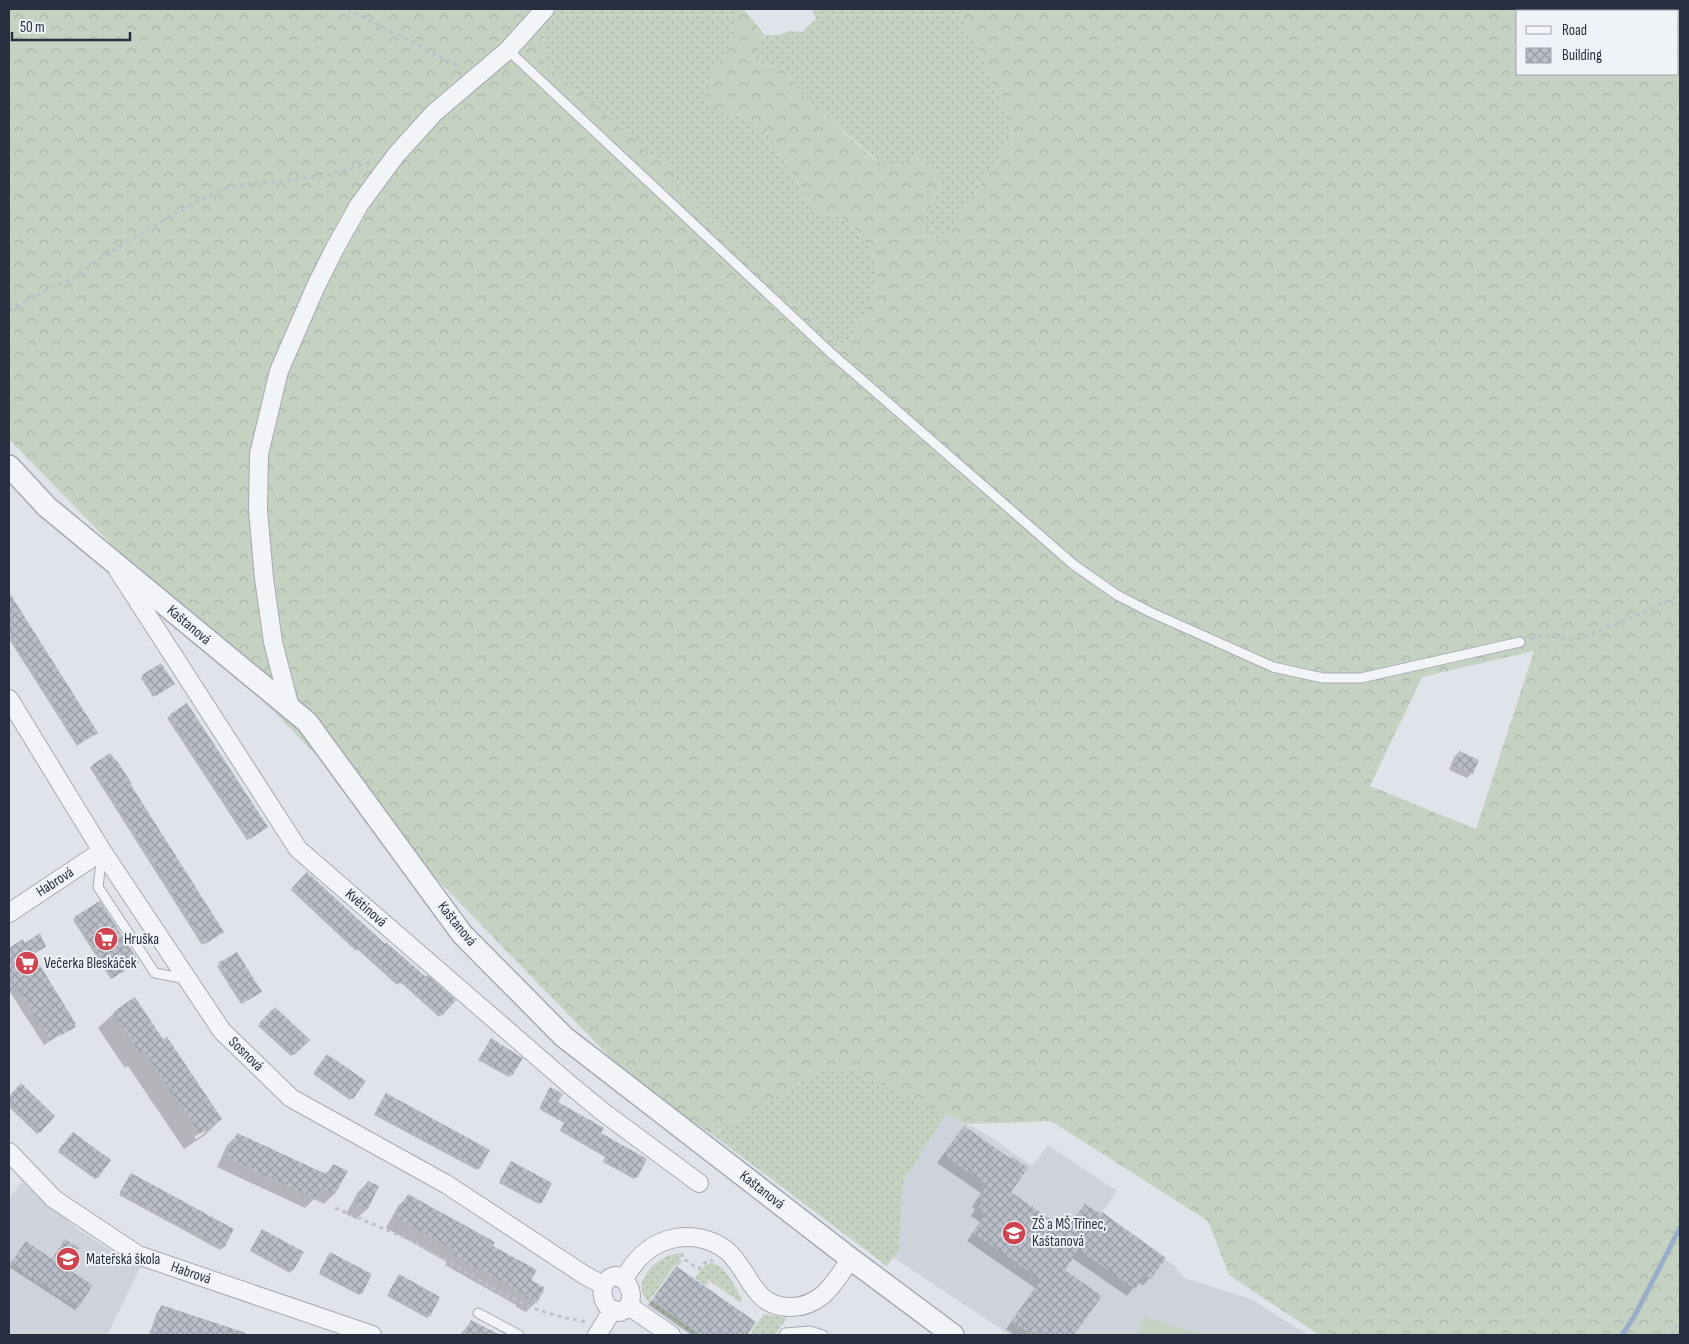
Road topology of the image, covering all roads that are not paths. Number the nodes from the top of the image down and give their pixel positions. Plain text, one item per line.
1 (545, 9) edge
2 (508, 50) junction
3 (9, 466) edge
4 (112, 561) junction
5 (1520, 642) road end
6 (9, 699) edge
7 (290, 708) junction
8 (102, 851) junction
9 (9, 913) edge
10 (9, 1152) edge
11 (699, 1183) dead end
12 (851, 1259) junction
13 (624, 1279) junction
14 (604, 1286) junction
15 (629, 1306) junction
16 (612, 1311) junction
17 (478, 1313) dead end
18 (595, 1329) edge
19 (372, 1335) edge
20 (519, 1335) edge
21 (671, 1335) edge
22 (784, 1335) edge
23 (823, 1335) edge
24 (953, 1335) edge

1 - 2 street
2 - 5 lane
2 - 7 street
3 - 4 street, Kaštanová
4 - 7 street, Kaštanová
4 - 11 street, Květinová
6 - 8 street, Sosnová
7 - 12 street, Kaštanová
8 - 9 street, Habrová
8 - 14 street, Sosnová
10 - 19 street, Habrová
12 - 13 street
12 - 24 street, Kaštanová
13 - 14 street
13 - 15 street
14 - 16 street
15 - 16 street
15 - 21 street
16 - 18 street
17 - 20 lane
22 - 23 lane

